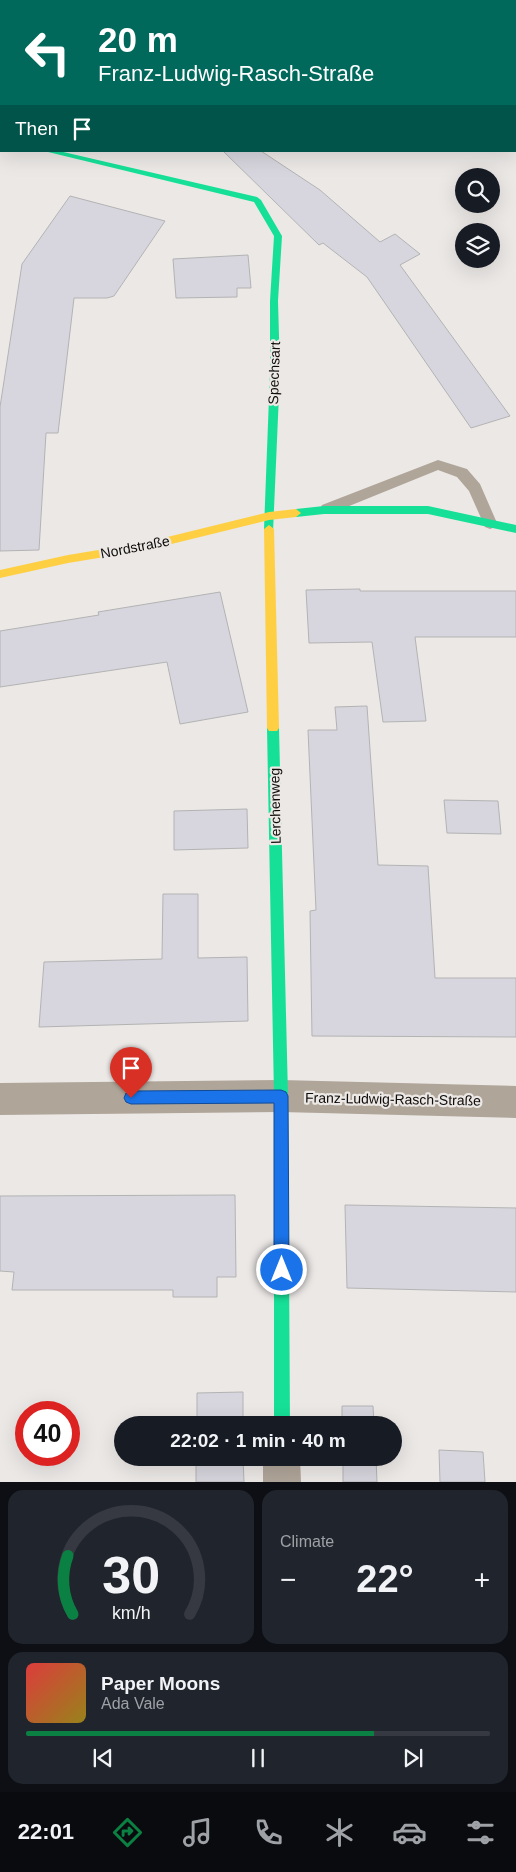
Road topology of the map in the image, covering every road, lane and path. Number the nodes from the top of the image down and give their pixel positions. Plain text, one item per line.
1 (52, 152) edge
2 (324, 510) junction
3 (269, 516) junction
4 (490, 523) junction
5 (516, 529) edge
6 (0, 574) edge
7 (281, 1096) junction
8 (0, 1099) edge
9 (516, 1102) edge
10 (282, 1416) edge
11 (282, 1466) edge
12 (282, 1482) edge

1 - 3 street, Spechsart
2 - 3 street
2 - 4 street
2 - 4 lane
3 - 6 street, Nordstraße
3 - 7 street, Lerchenweg
4 - 5 street
7 - 8 street, Franz-Ludwig-Rasch-Straße
7 - 9 street, Franz-Ludwig-Rasch-Straße
7 - 10 street, Lerchenweg
11 - 12 street

